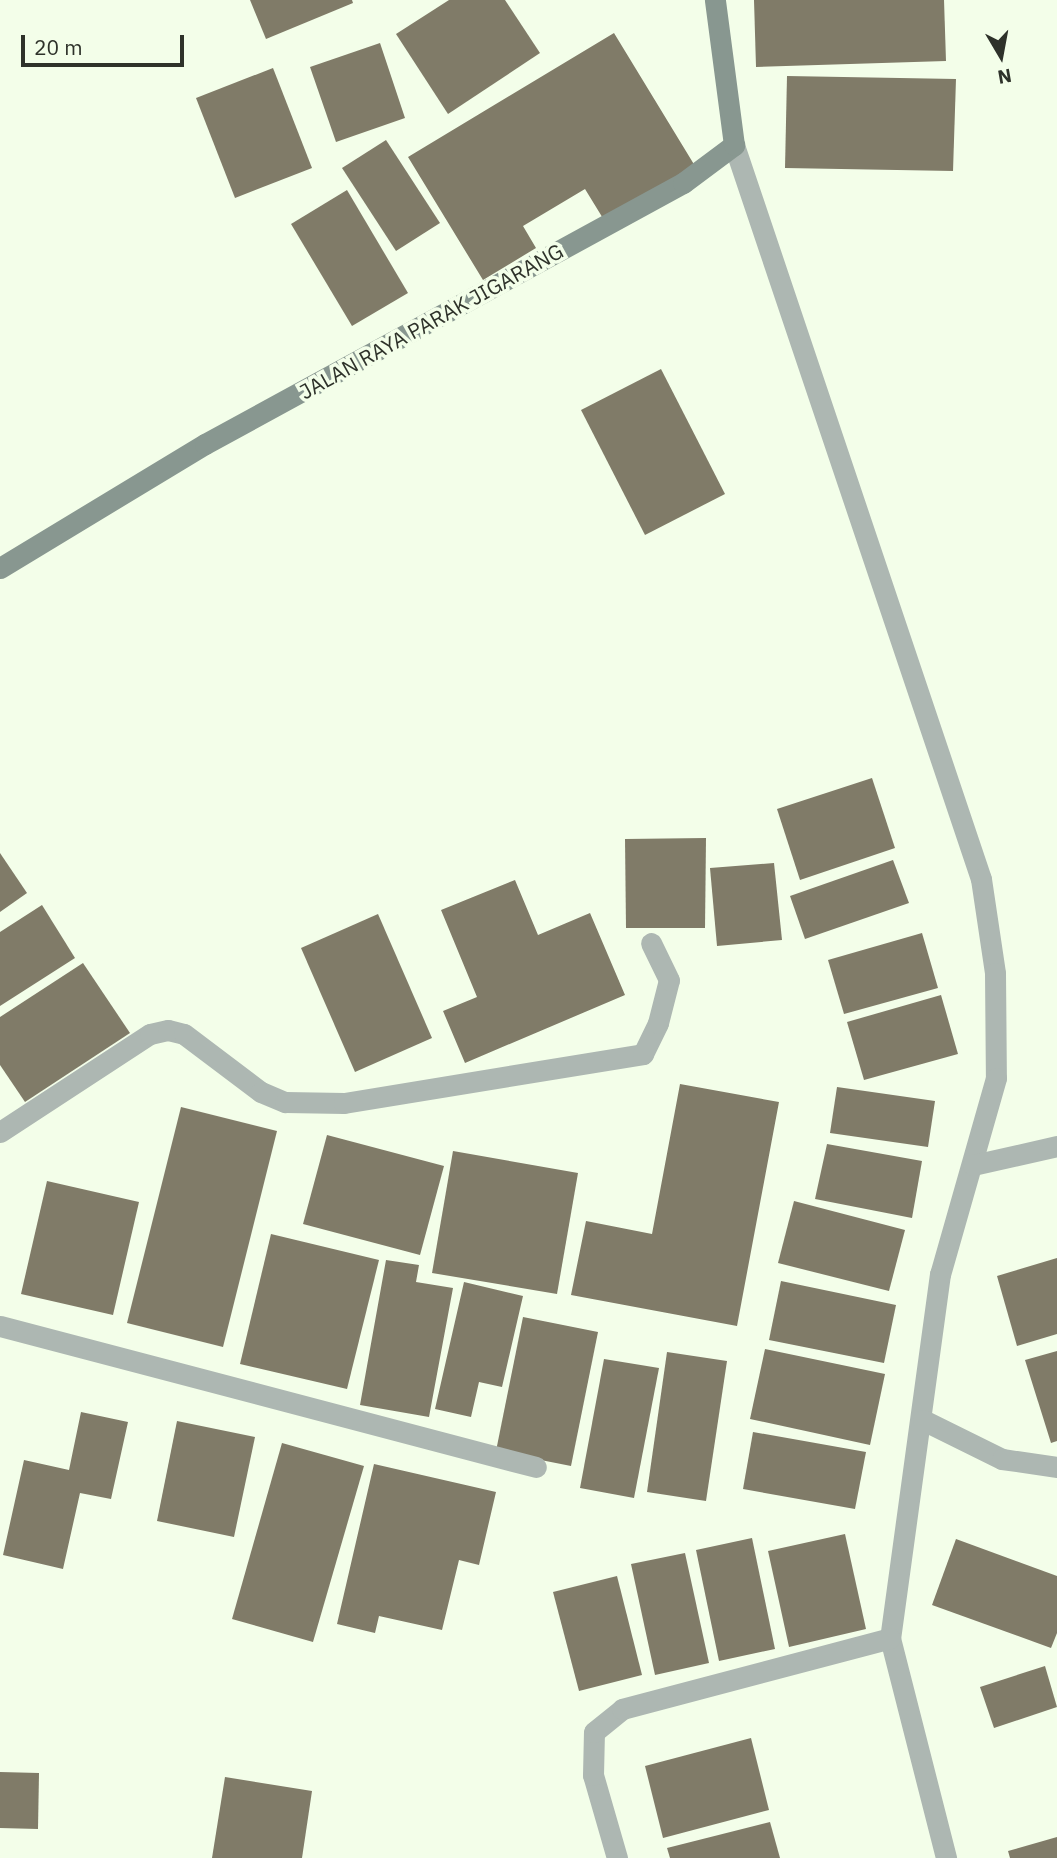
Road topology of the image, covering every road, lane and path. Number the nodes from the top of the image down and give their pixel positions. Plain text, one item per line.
1 (715, 0) edge
2 (734, 145) junction
3 (0, 568) edge
4 (651, 943) dead end
5 (0, 1132) edge
6 (1057, 1146) edge
7 (973, 1165) junction
8 (0, 1326) edge
9 (923, 1420) junction
10 (537, 1467) dead end
11 (1057, 1467) edge
12 (890, 1638) junction
13 (617, 1858) edge
14 (946, 1858) edge

1 - 2 street
2 - 3 street, JALAN RAYA PARAK JIGARANG
2 - 7 street
4 - 5 street
6 - 7 street
7 - 9 street
8 - 10 street
9 - 11 street
9 - 12 street
12 - 13 street
12 - 14 street

